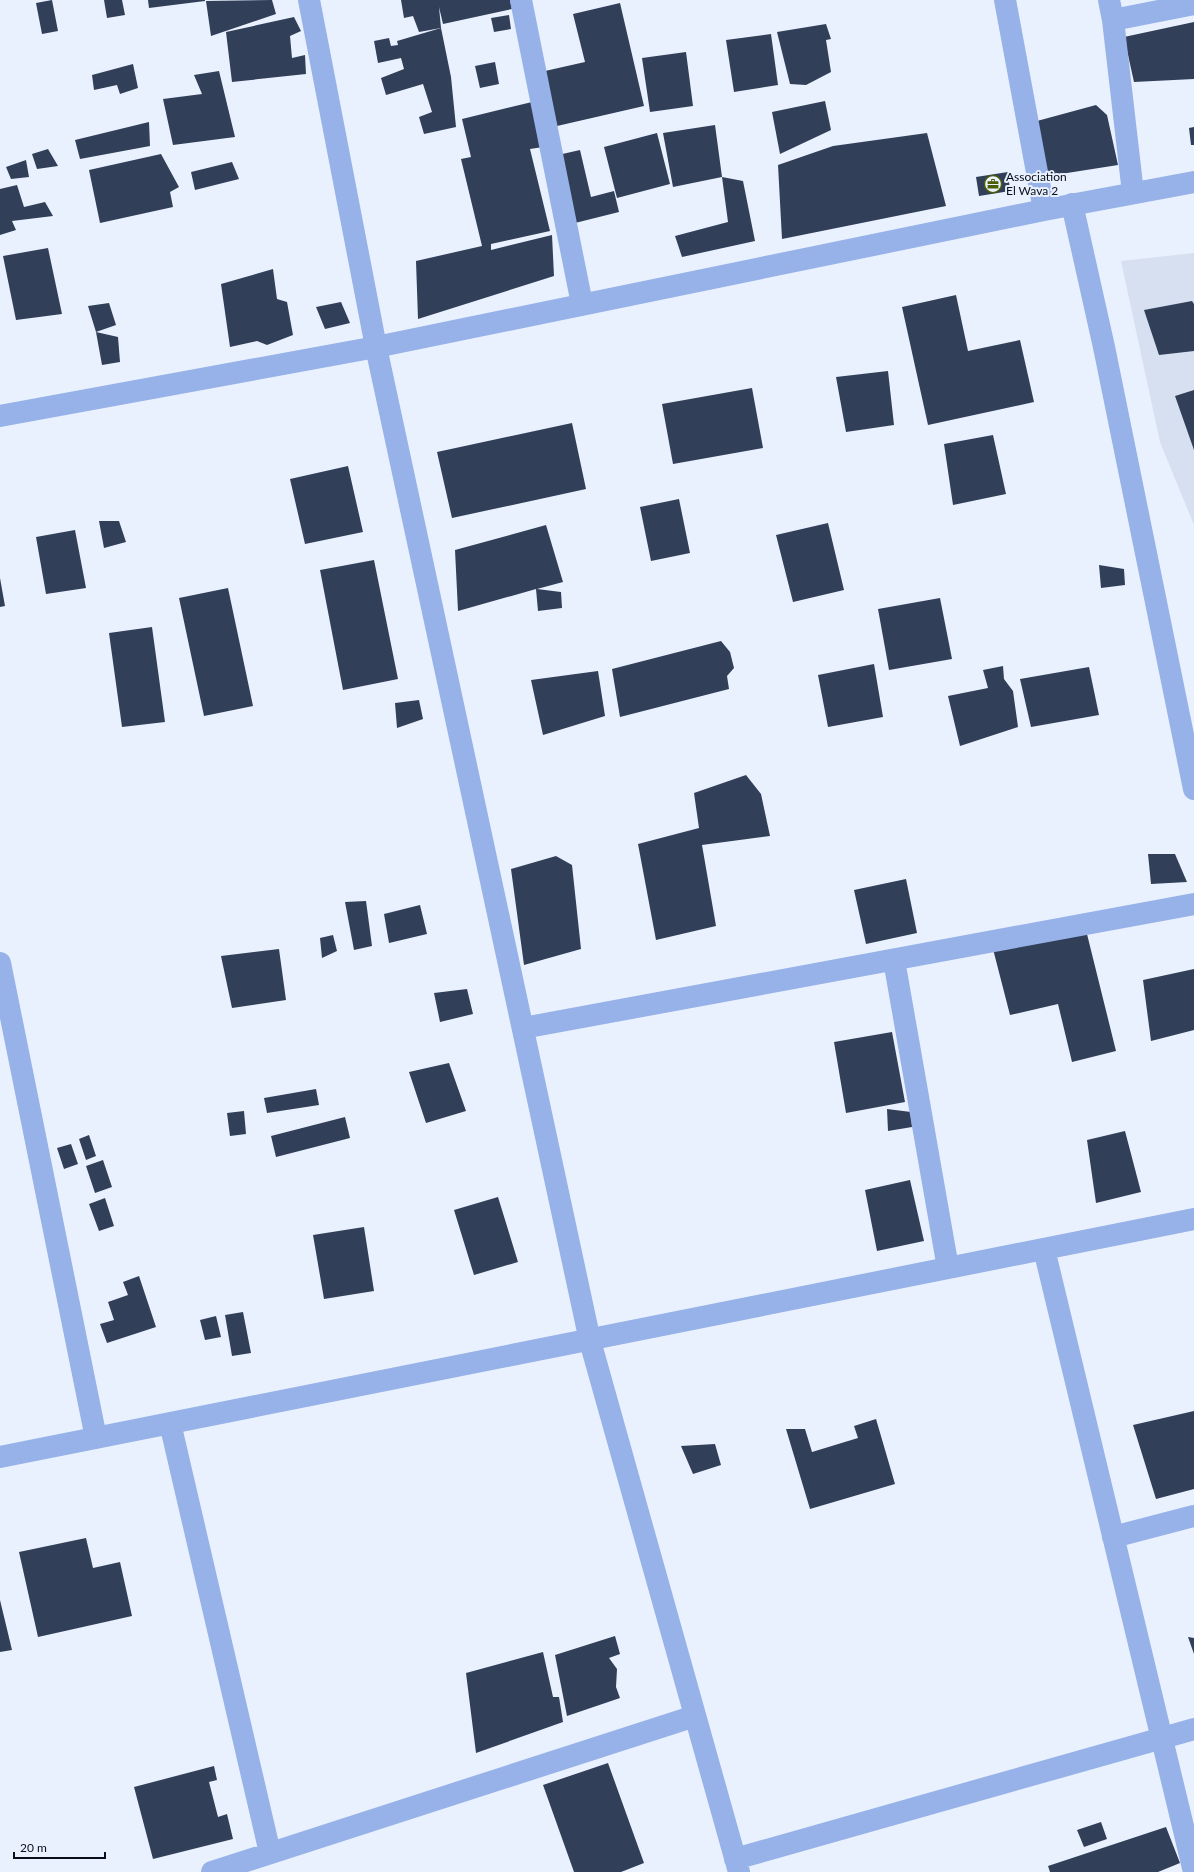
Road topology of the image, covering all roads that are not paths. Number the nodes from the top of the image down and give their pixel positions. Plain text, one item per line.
1 (309, 0) edge
2 (522, 0) edge
3 (1005, 0) edge
4 (1194, 4) edge
5 (1111, 10) edge
6 (1194, 182) edge
7 (1133, 193) junction
8 (1072, 204) junction
9 (1044, 210) junction
10 (582, 304) junction
11 (376, 347) junction
12 (0, 416) edge
13 (1190, 744) edge
14 (1194, 788) edge
15 (1194, 904) edge
16 (894, 960) junction
17 (0, 963) edge
18 (523, 1028) junction
19 (1194, 1219) edge
20 (1044, 1249) junction
21 (948, 1268) junction
22 (590, 1341) junction
23 (170, 1424) junction
24 (96, 1438) junction
25 (0, 1457) edge
26 (1194, 1516) edge
27 (1114, 1537) junction
28 (695, 1716) junction
29 (1194, 1729) edge
30 (1161, 1737) junction
31 (270, 1853) junction
32 (737, 1865) edge
33 (212, 1872) edge
34 (1194, 1872) edge

1 - 11 street
2 - 10 street
3 - 9 street
4 - 5 street
5 - 7 street
6 - 7 street
7 - 8 street
8 - 9 street
8 - 13 street
9 - 10 street
10 - 11 street
11 - 12 street
11 - 18 street
13 - 14 street
15 - 16 street
16 - 18 street
16 - 21 street
17 - 24 street
18 - 22 street
19 - 20 street
20 - 21 street
20 - 27 street
21 - 22 street
22 - 23 street
22 - 28 street
23 - 24 street
23 - 31 street
24 - 25 street
26 - 27 street
27 - 30 street
28 - 31 street
28 - 32 street
29 - 30 street
30 - 32 street
30 - 34 street
31 - 33 street

